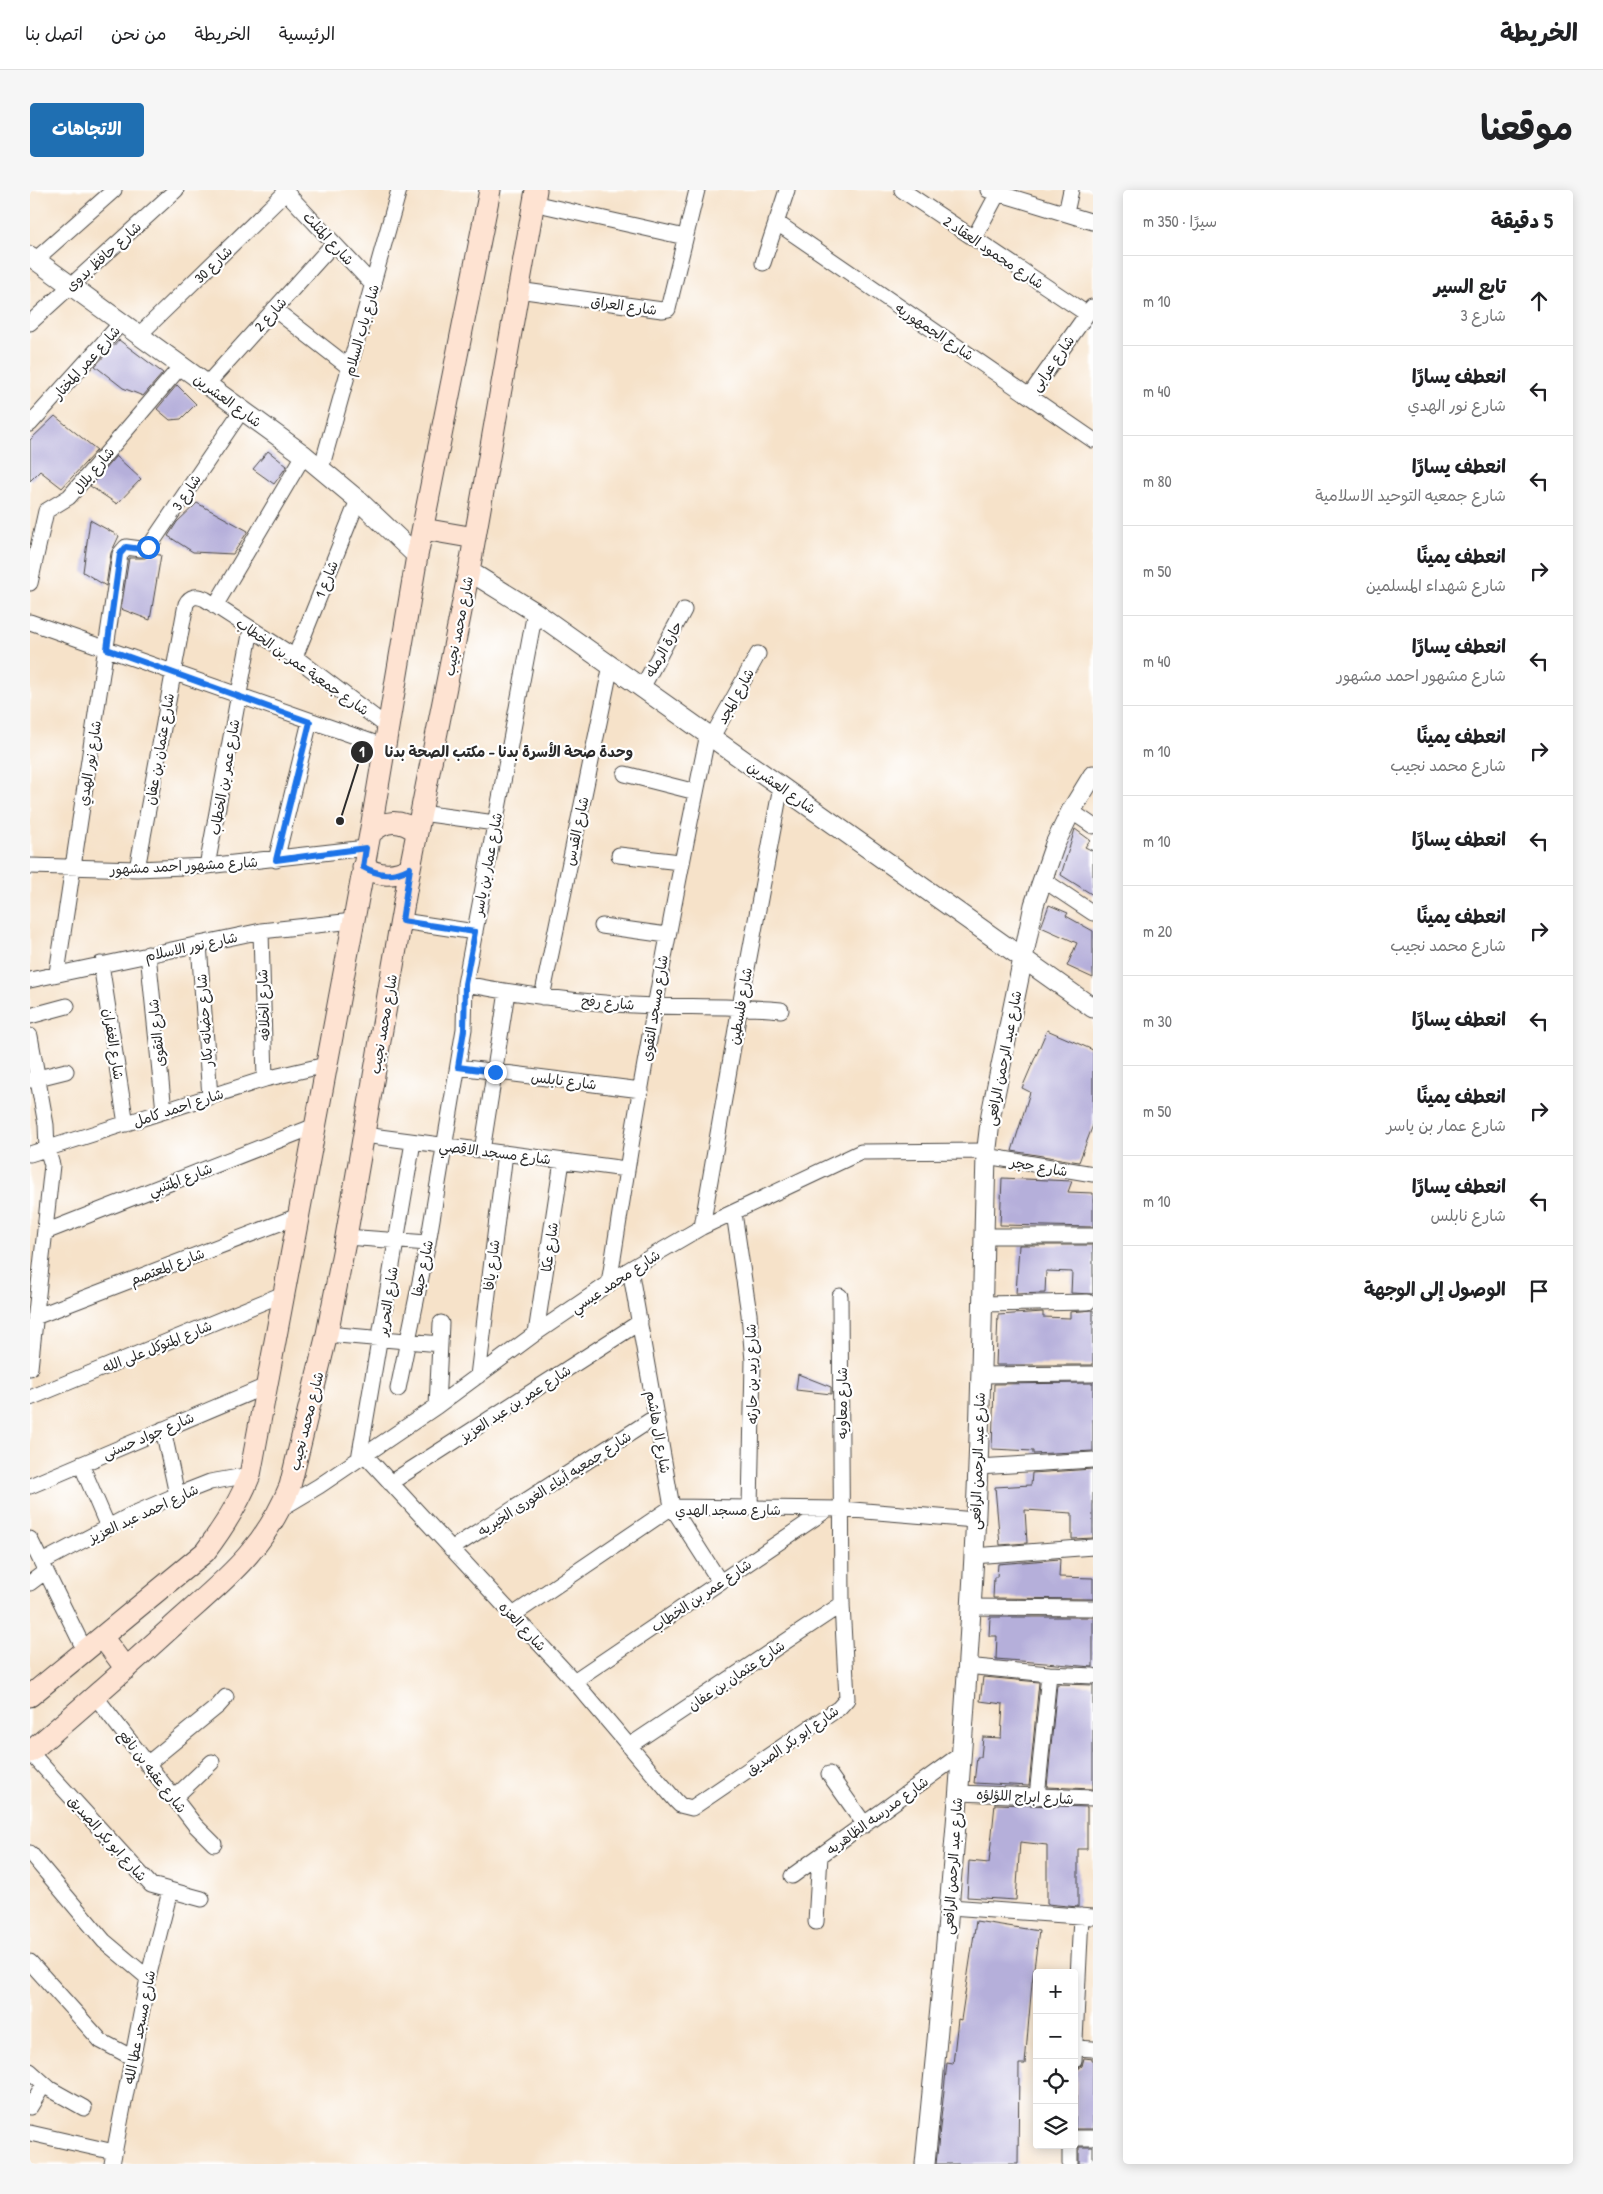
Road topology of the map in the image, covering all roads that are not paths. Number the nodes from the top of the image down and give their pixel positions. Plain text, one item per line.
1 (114, 190) edge
2 (176, 190) edge
3 (490, 190) edge
4 (697, 190) edge
5 (787, 190) edge
6 (902, 190) edge
7 (1071, 190) edge
8 (285, 191) edge
9 (993, 191) edge
10 (394, 194) edge
11 (535, 197) edge
12 (1066, 213) junction
13 (776, 222) junction
14 (1093, 222) edge
15 (685, 237) junction
16 (974, 238) junction
17 (334, 243) junction
18 (33, 258) edge
19 (763, 263) dead end
20 (70, 285) junction
21 (374, 286) junction
22 (518, 290) junction
23 (274, 309) junction
24 (1090, 310) edge
25 (122, 322) junction
26 (30, 323) edge
27 (139, 335) junction
28 (182, 366) junction
29 (350, 368) junction
30 (207, 384) junction
31 (1029, 396) junction
32 (242, 410) junction
33 (30, 424) edge
34 (1093, 440) edge
35 (304, 455) junction
36 (321, 469) junction
37 (358, 500) junction
38 (423, 529) junction
39 (475, 538) junction
40 (120, 554) joint
41 (417, 556) junction
42 (469, 571) junction
43 (30, 583) edge
44 (215, 606) junction
45 (684, 610) dead end
46 (535, 612) junction
47 (30, 622) edge
48 (251, 629) junction
49 (107, 649) junction
50 (758, 654) dead end
51 (295, 657) junction
52 (611, 665) junction
53 (173, 672) junction
54 (642, 688) junction
55 (238, 696) junction
56 (310, 722) junction
57 (710, 735) junction
58 (388, 738) junction
59 (625, 774) dead end
60 (1093, 775) edge
61 (782, 786) junction
62 (696, 792) junction
63 (1071, 811) junction
64 (419, 822) junction
65 (495, 823) junction
66 (1093, 826) edge
67 (367, 850) junction
68 (619, 855) dead end
69 (276, 860) junction
70 (680, 862) junction
71 (30, 866) edge
72 (208, 866) junction
73 (73, 868) junction
74 (410, 868) junction
75 (137, 869) junction
76 (1042, 879) junction
77 (1093, 913) edge
78 (353, 921) junction
79 (402, 921) junction
80 (602, 926) dead end
81 (261, 931) junction
82 (475, 932) junction
83 (667, 935) junction
84 (199, 944) junction
85 (148, 954) junction
86 (1022, 957) junction
87 (101, 964) junction
88 (57, 973) junction
89 (30, 980) edge
90 (465, 984) junction
91 (507, 992) junction
92 (542, 996) junction
93 (67, 1006) dead end
94 (653, 1006) junction
95 (740, 1006) junction
96 (1093, 1008) edge
97 (782, 1010) dead end
98 (30, 1016) edge
99 (30, 1036) edge
100 (326, 1065) junction
101 (458, 1067) junction
102 (66, 1071) dead end
103 (495, 1072) junction
104 (34, 1079) edge
105 (265, 1079) junction
106 (641, 1090) junction
107 (210, 1097) junction
108 (164, 1111) junction
109 (126, 1124) junction
110 (315, 1126) junction
111 (364, 1135) junction
112 (413, 1142) junction
113 (444, 1146) junction
114 (47, 1149) junction
115 (482, 1151) junction
116 (30, 1154) edge
117 (505, 1154) junction
118 (986, 1154) junction
119 (562, 1161) junction
120 (626, 1169) junction
121 (1093, 1174) edge
122 (734, 1213) junction
123 (298, 1216) junction
124 (702, 1227) junction
125 (44, 1232) junction
126 (984, 1236) junction
127 (1093, 1236) edge
128 (346, 1237) junction
129 (397, 1241) junction
130 (428, 1243) junction
131 (630, 1270) junction
132 (609, 1284) junction
133 (284, 1294) junction
134 (840, 1296) dead end
135 (1088, 1302) dead end
136 (982, 1304) junction
137 (35, 1317) junction
138 (640, 1322) junction
139 (441, 1323) dead end
140 (536, 1333) junction
141 (327, 1334) junction
142 (381, 1339) junction
143 (406, 1341) junction
144 (440, 1344) junction
145 (30, 1368) edge
146 (1093, 1374) edge
147 (478, 1376) junction
148 (980, 1376) junction
149 (266, 1386) junction
150 (398, 1389) dead end
151 (30, 1398) edge
152 (437, 1406) junction
153 (657, 1416) junction
154 (163, 1429) junction
155 (362, 1457) junction
156 (1093, 1460) edge
157 (81, 1464) junction
158 (978, 1467) junction
159 (250, 1475) junction
160 (390, 1483) junction
161 (30, 1486) edge
162 (177, 1495) junction
163 (672, 1507) junction
164 (282, 1508) junction
165 (750, 1508) junction
166 (835, 1509) junction
167 (975, 1520) junction
168 (108, 1527) junction
169 (30, 1539) edge
170 (1093, 1547) edge
171 (451, 1549) junction
172 (973, 1556) junction
173 (44, 1567) junction
174 (720, 1582) junction
175 (30, 1583) edge
176 (842, 1604) junction
177 (970, 1607) junction
178 (1093, 1608) edge
179 (513, 1615) junction
180 (103, 1638) junction
181 (86, 1652) junction
182 (966, 1666) junction
183 (126, 1669) junction
184 (1049, 1674) junction
185 (1093, 1676) edge
186 (574, 1681) junction
187 (30, 1696) edge
188 (95, 1696) junction
189 (226, 1697) dead end
190 (629, 1746) junction
191 (30, 1752) edge
192 (961, 1754) junction
193 (212, 1762) dead end
194 (147, 1764) junction
195 (828, 1774) dead end
196 (958, 1793) junction
197 (1037, 1797) junction
198 (174, 1798) junction
199 (1093, 1798) edge
200 (676, 1801) joint
201 (865, 1824) junction
202 (214, 1844) dead end
203 (30, 1853) edge
204 (820, 1856) junction
205 (792, 1876) dead end
206 (170, 1891) junction
207 (202, 1898) dead end
208 (950, 1907) junction
209 (1087, 1917) edge
210 (816, 1922) dead end
211 (30, 1962) edge
212 (1086, 1976) edge
213 (148, 1978) junction
214 (1078, 2028) edge
215 (1078, 2048) edge
216 (1093, 2049) edge
217 (133, 2058) junction
218 (30, 2071) edge
219 (44, 2084) junction
220 (30, 2107) edge
221 (84, 2108) dead end
222 (30, 2133) edge
223 (1078, 2138) edge
224 (1093, 2138) edge
225 (1070, 2149) edge
226 (113, 2158) edge
227 (925, 2164) edge
228 (1070, 2164) edge

1 - 18 street
2 - 20 street, شارع حافظ بدوى
3 - 38 main road
4 - 15 street, شارع العراق
5 - 13 street
6 - 16 street, شارع محمود العقاد 2
7 - 12 street
8 - 17 street, شارع المثلث
8 - 27 street, شارع 30
9 - 12 street
9 - 16 street
10 - 21 street, شارع باب السلام
11 - 15 street
11 - 22 main road, شارع محمد نجيب
12 - 14 street
13 - 19 street
13 - 31 street, شارع الجمهوريه
15 - 22 street, شارع العراق
16 - 24 street, شارع محمود العقاد 2
17 - 21 street, شارع المثلث
17 - 23 street, شارع 2
18 - 20 street, شارع العشرين
20 - 25 street, شارع العشرين
20 - 26 street, شارع حافظ بدوى
21 - 29 street, شارع باب السلام
22 - 39 main road, شارع محمد نجيب
23 - 29 street
23 - 30 street, شارع 2
24 - 31 street, شارع عرابى
25 - 27 street, شارع العشرين
25 - 33 street, شارع عمر المختار
27 - 28 street, شارع العشرين
28 - 30 street, شارع العشرين
28 - 43 street, شارع بلال
29 - 36 street, شارع باب السلام
30 - 32 street, شارع العشرين
31 - 34 street, شارع الجمهوريه
32 - 35 street, شارع العشرين
32 - 40 street, شارع 3
35 - 36 street, شارع العشرين
35 - 44 street
36 - 37 street, شارع العشرين
37 - 41 street, شارع العشرين
37 - 51 street, شارع 1
38 - 39 main road
38 - 41 main road
39 - 42 main road, شارع محمد نجيب
40 - 49 street, شارع نور الهدي
41 - 58 main road
42 - 46 street, شارع العشرين
42 - 64 main road, شارع محمد نجيب
44 - 48 street, شارع جمعية عمر بن الخطاب
44 - 53 street, شارع عثمان بن عفان
45 - 54 street, حارة الرمله
46 - 52 street, شارع العشرين
46 - 65 street, شارع عمار بن ياسر
47 - 49 street
48 - 51 street, شارع جمعية عمر بن الخطاب
48 - 55 street, شارع عمر بن الخطاب
49 - 53 street
49 - 73 street, شارع نور الهدي
50 - 57 street, شارع المجد
51 - 58 street, شارع جمعية عمر بن الخطاب
52 - 54 street, شارع العشرين
52 - 92 street, شارع القدس
53 - 55 street
53 - 75 street, شارع عثمان بن عفان
54 - 57 street, شارع العشرين
55 - 56 street
55 - 72 street, شارع عمر بن الخطاب
56 - 58 street
56 - 69 street
57 - 61 street, شارع العشرين
57 - 62 street, شارع مسجد التقوى
58 - 67 main road
59 - 62 street
60 - 63 street, شارع عبد الرحمن الرافعى
61 - 86 street, شارع العشرين
61 - 95 street, شارع فلسطين
62 - 70 street, شارع مسجد التقوى
63 - 66 street
63 - 76 street, شارع عبد الرحمن الرافعى
64 - 65 street
64 - 67 main road
64 - 74 main road, شارع محمد نجيب
65 - 82 street, شارع عمار بن ياسر
67 - 69 street, شارع مشهور احمد مشهور
67 - 74 main road
67 - 78 main road
68 - 70 street
69 - 72 street, شارع مشهور احمد مشهور
70 - 83 street, شارع مسجد التقوى
71 - 73 street, شارع مشهور احمد مشهور
72 - 75 street, شارع مشهور احمد مشهور
73 - 75 street, شارع مشهور احمد مشهور
73 - 88 street, شارع نور الهدي
74 - 79 main road, شارع محمد نجيب
76 - 77 street
76 - 86 street, شارع عبد الرحمن الرافعى
78 - 81 street, شارع نور الاسلام
78 - 100 main road
79 - 82 street
79 - 111 main road, شارع محمد نجيب
80 - 83 street
81 - 84 street, شارع نور الاسلام
81 - 105 street, شارع الخلافه
82 - 90 street, شارع عمار بن ياسر
83 - 94 street, شارع مسجد التقوى
84 - 85 street, شارع نور الاسلام
84 - 107 street, شارع حضانه بكار
85 - 87 street, شارع نور الاسلام
85 - 108 street, شارع التقوى
86 - 96 street, شارع العشرين
86 - 118 street, شارع عبد الرحمن الرافعى
87 - 88 street, شارع نور الاسلام
87 - 109 street, شارع الغفران
88 - 89 street, شارع نور الاسلام
90 - 91 street, شارع رفح
90 - 101 street, شارع عمار بن ياسر
91 - 92 street, شارع رفح
91 - 103 street
92 - 94 street, شارع رفح
93 - 98 street
94 - 95 street, شارع رفح
94 - 106 street, شارع مسجد التقوى
95 - 97 street, شارع رفح
95 - 124 street, شارع فلسطين
99 - 104 street
100 - 105 street, شارع احمد كامل
100 - 110 main road
101 - 103 street, شارع نابلس
101 - 113 street, شارع عمار بن ياسر
102 - 104 street
103 - 106 street, شارع نابلس
103 - 115 street
104 - 114 street
105 - 107 street, شارع احمد كامل
106 - 120 street, شارع مسجد التقوى
107 - 108 street, شارع احمد كامل
108 - 109 street, شارع احمد كامل
109 - 114 street, شارع احمد كامل
110 - 123 main road
110 - 125 street, شارع المتنبي
111 - 112 street, شارع مسجد الاقصي
111 - 128 main road, شارع محمد نجيب
112 - 113 street, شارع مسجد الاقصي
112 - 129 street, شارع التحرير
113 - 115 street, شارع مسجد الاقصي
113 - 130 street, شارع حيفا
114 - 116 street, شارع احمد كامل
114 - 125 street
115 - 117 street, شارع مسجد الاقصي
117 - 119 street, شارع مسجد الاقصي
117 - 147 street, شارع يافا
118 - 121 street, شارع حجر
118 - 122 street, شارع محمد عيسي
118 - 126 street, شارع عبد الرحمن الرافعى
119 - 120 street, شارع مسجد الاقصي
119 - 140 street, شارع عكا
120 - 132 street, شارع مسجد التقوى
122 - 124 street, شارع محمد عيسي
122 - 165 street, شارع زيد بن حارثه
123 - 133 main road
123 - 137 street, شارع المعتصم
124 - 131 street, شارع محمد عيسي
125 - 137 street
126 - 127 street
126 - 136 street, شارع عبد الرحمن الرافعى
128 - 129 street
128 - 141 main road, شارع محمد نجيب
129 - 130 street
129 - 142 street, شارع التحرير
130 - 143 street, شارع حيفا
131 - 132 street, شارع محمد عيسي
131 - 138 street, شارع ال هاشم
132 - 140 street, شارع محمد عيسي
133 - 149 main road
133 - 151 street, شارع المتوكل على الله
134 - 166 street, شارع معاويه
135 - 136 street
136 - 148 street, شارع عبد الرحمن الرافعى
137 - 145 street
138 - 153 street, شارع ال هاشم
138 - 160 street, شارع عمر بن عبد العزيز
139 - 144 street
140 - 147 street, شارع محمد عيسي
141 - 142 street
141 - 164 main road, شارع محمد نجيب
142 - 143 street
142 - 155 street, شارع التحرير
143 - 144 street
143 - 150 street, شارع حيفا
144 - 152 street
146 - 148 street
147 - 152 street, شارع محمد عيسي
148 - 158 street, شارع عبد الرحمن الرافعى
149 - 154 street, شارع جواد حسنى
149 - 159 main road
152 - 155 street, شارع محمد عيسي
153 - 163 street, شارع ال هاشم
153 - 171 street, شارع جمعيه أبناء الغورى الخيريه
154 - 157 street, شارع جواد حسنى
154 - 162 street
155 - 160 street, شارع العزه
155 - 164 street, شارع محمد عيسي
156 - 158 street
157 - 161 street, شارع جواد حسنى
157 - 168 street
158 - 167 street, شارع عبد الرحمن الرافعى
159 - 162 street, شارع احمد عبد العزيز
159 - 180 main road
160 - 171 street, شارع العزه
162 - 168 street, شارع احمد عبد العزيز
163 - 165 street, شارع مسجد الهدي
163 - 174 street, شارع ال هاشم
163 - 179 street, شارع مسجد الهدي
164 - 183 main road, شارع محمد نجيب
165 - 166 street, شارع مسجد الهدي
166 - 167 street, شارع مسجد الهدي
166 - 174 street, شارع عمر بن الخطاب
166 - 176 street, شارع ابو بكر الصديق
167 - 172 street, شارع عبد الرحمن الرافعى
168 - 173 street, شارع احمد عبد العزيز
169 - 173 street
170 - 172 street
171 - 179 street, شارع العزه
172 - 177 street, شارع عبد الرحمن الرافعى
173 - 175 street, شارع احمد عبد العزيز
173 - 181 street
174 - 186 street, شارع عمر بن الخطاب
176 - 190 street, شارع عثمان بن عفان
176 - 200 street, شارع ابو بكر الصديق
177 - 178 street
177 - 182 street, شارع عبد الرحمن الرافعى
179 - 186 street, شارع العزه
180 - 181 main road
180 - 183 main road
181 - 187 main road
182 - 184 street
182 - 192 street, شارع عبد الرحمن الرافعى
183 - 188 main road, شارع محمد نجيب
184 - 185 street
184 - 197 street
186 - 190 street, شارع العزه
188 - 191 main road, شارع محمد نجيب
188 - 194 street, شارع عقبه بن نافع
189 - 194 street
190 - 200 street, شارع العزه
191 - 206 street, شارع ابو بكر الصديق
192 - 196 street, شارع عبد الرحمن الرافعى
192 - 201 street, شارع مدرسه الظاهريه
193 - 198 street
194 - 198 street, شارع عقبه بن نافع
195 - 201 street
196 - 197 street, شارع ابراج اللؤلؤه
196 - 208 street, شارع عبد الرحمن الرافعى
197 - 199 street, شارع ابراج اللؤلؤه
198 - 202 street, شارع عقبه بن نافع
201 - 204 street, شارع مدرسه الظاهريه
203 - 213 street
204 - 205 street, شارع مدرسه الظاهريه
204 - 210 street
206 - 207 street, شارع ابو بكر الصديق
206 - 213 street, شارع مسجد عطا الله
208 - 209 street
208 - 227 street, شارع عبد الرحمن الرافعى
209 - 212 street
211 - 217 street
212 - 214 street
213 - 217 street, شارع مسجد عطا الله
215 - 216 street
217 - 226 street, شارع مسجد عطا الله
218 - 219 street
219 - 220 street
219 - 221 street
222 - 226 street
223 - 224 street
225 - 228 street

